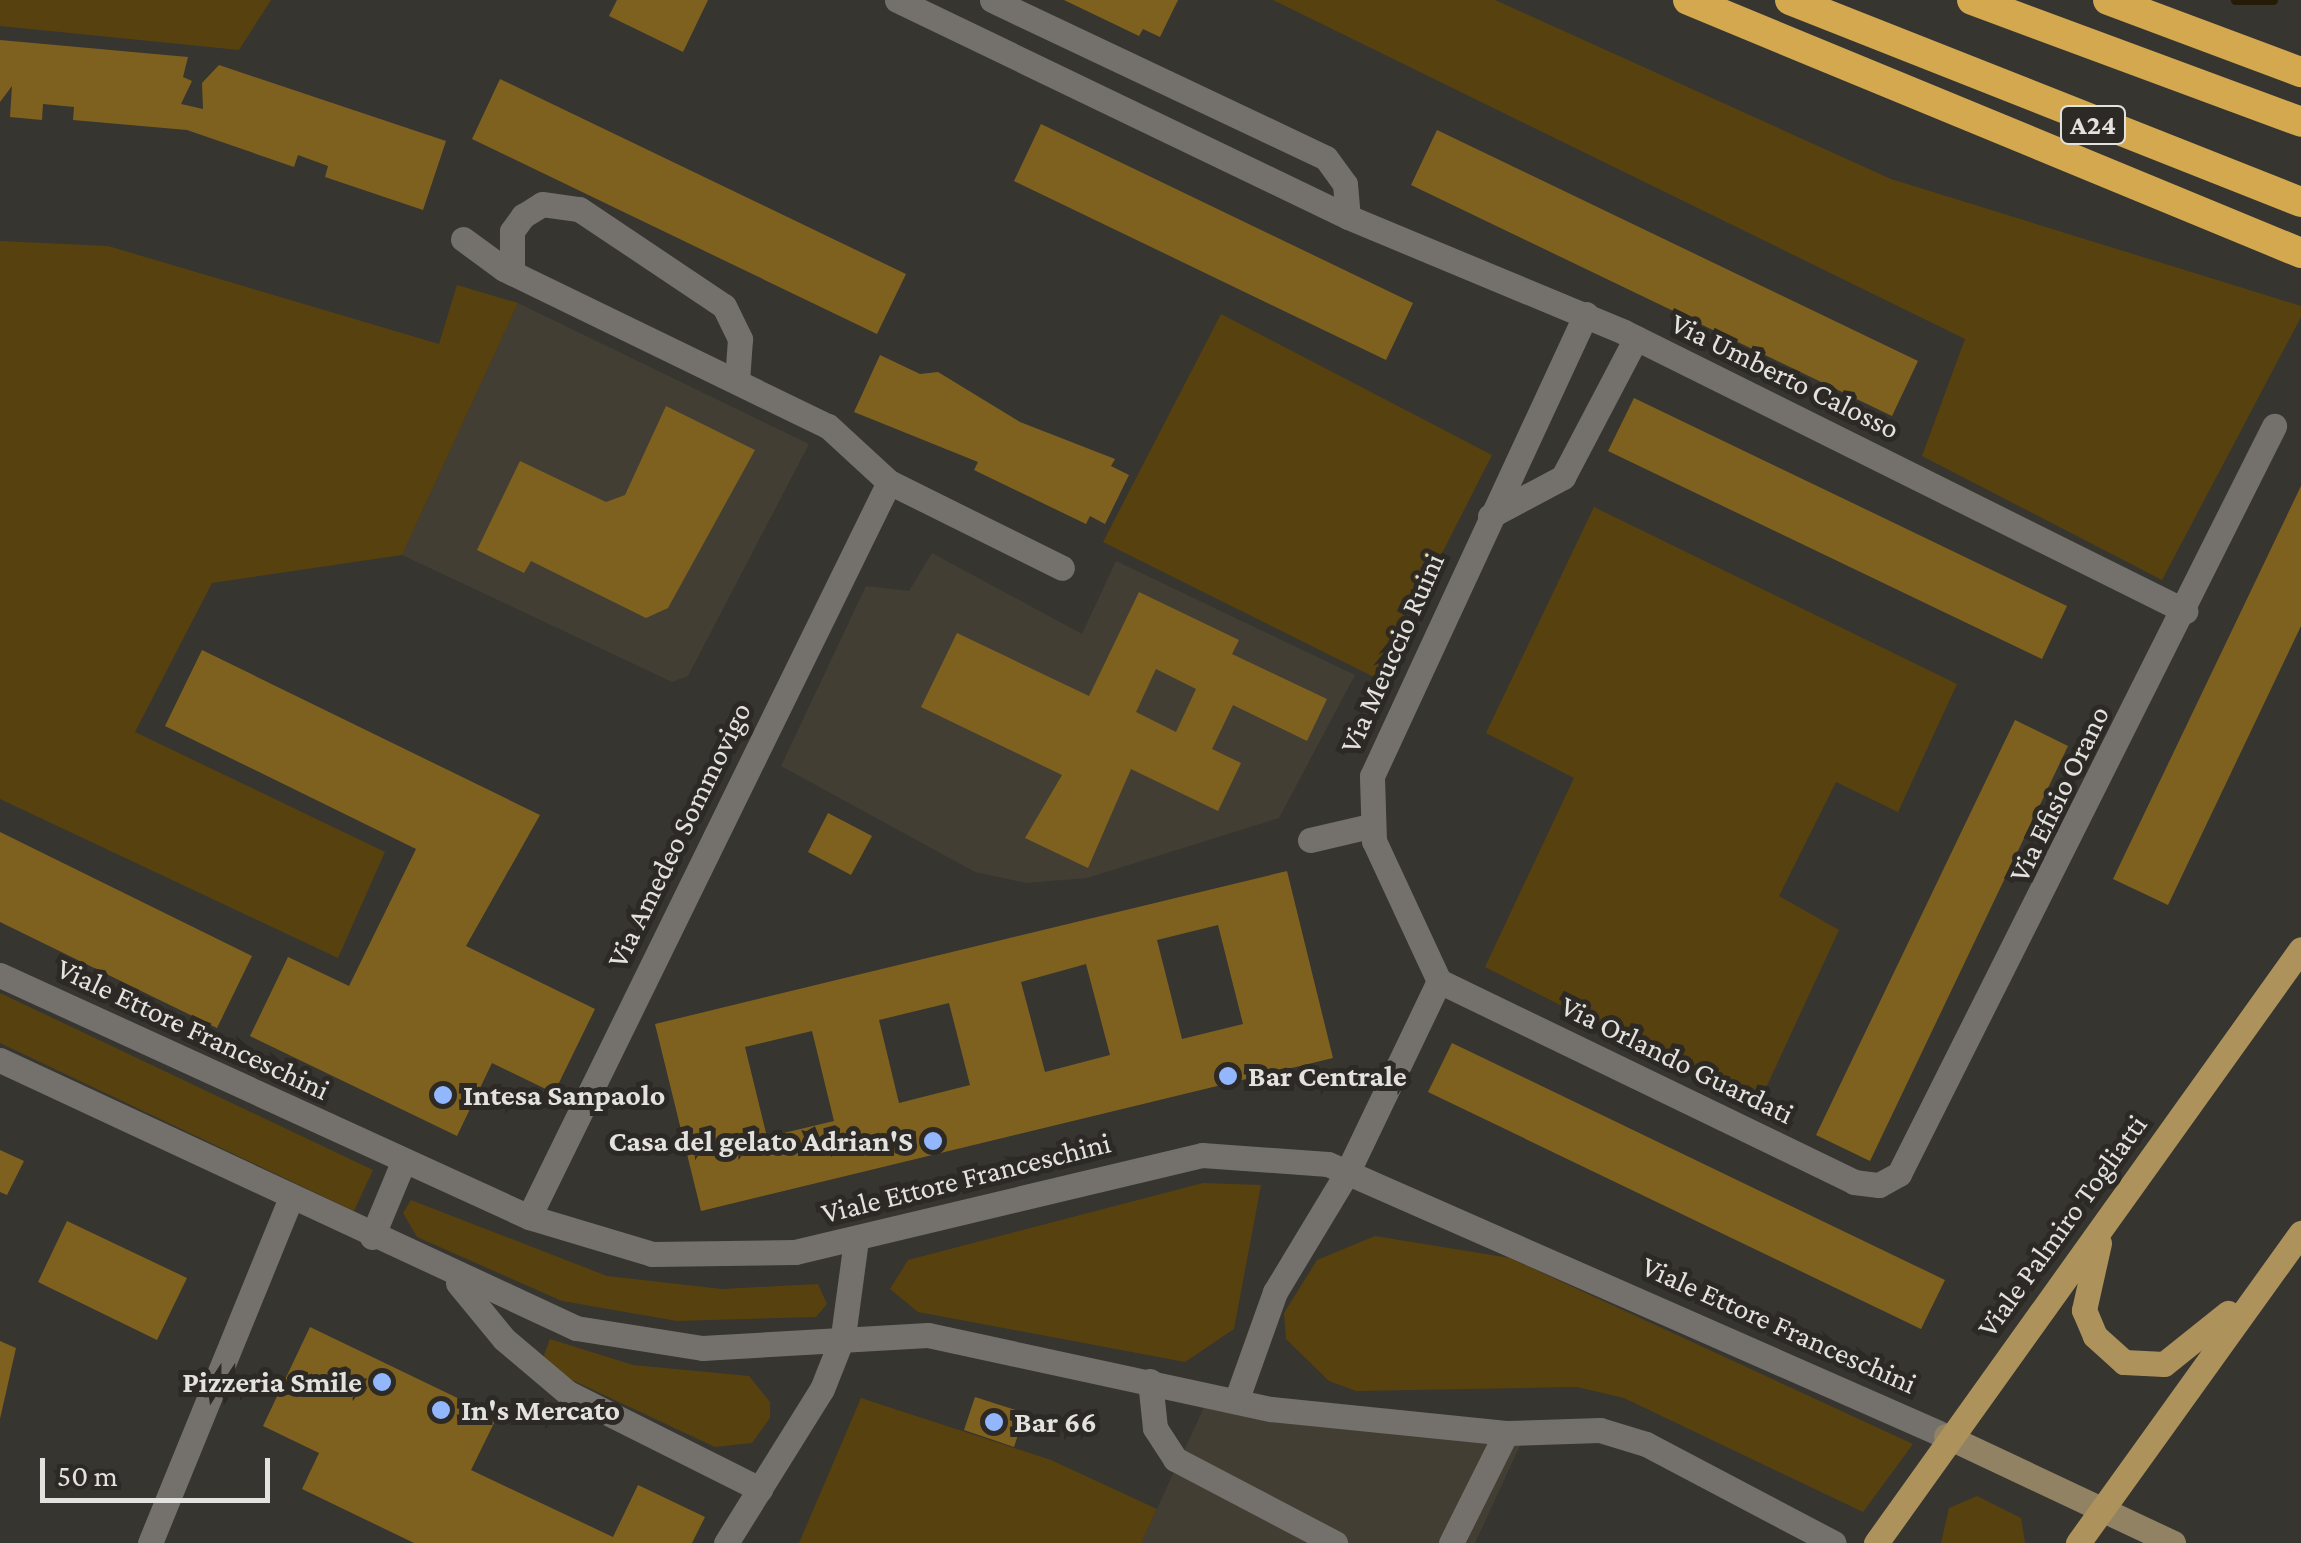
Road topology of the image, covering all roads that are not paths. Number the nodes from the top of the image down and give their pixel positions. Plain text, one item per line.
1 (897, 0) edge
2 (992, 0) edge
3 (1688, 0) edge
4 (1790, 0) edge
5 (1972, 0) edge
6 (2108, 0) edge
7 (1133, 66) junction
8 (2301, 72) edge
9 (1115, 105) junction
10 (2301, 122) edge
11 (2301, 202) edge
12 (1348, 217) junction
13 (463, 239) dead end
14 (2301, 253) edge
15 (512, 273) junction
16 (1586, 314) junction
17 (1636, 338) junction
18 (737, 381) junction
19 (2274, 426) dead end
20 (889, 482) junction
21 (1490, 516) junction
22 (1062, 568) dead end
23 (2185, 611) junction
24 (1370, 826) junction
25 (1310, 840) dead end
26 (2301, 949) edge
27 (0, 974) edge
28 (1439, 981) junction
29 (0, 1060) edge
30 (403, 1162) junction
31 (1348, 1170) junction
32 (1889, 1181) joint
33 (291, 1198) junction
34 (529, 1218) junction
35 (2106, 1224) junction
36 (2301, 1233) edge
37 (372, 1237) junction
38 (856, 1240) junction
39 (2272, 1271) junction
40 (452, 1275) junction
41 (842, 1336) junction
42 (1150, 1380) junction
43 (1236, 1401) junction
44 (1506, 1433) junction
45 (1946, 1436) junction
46 (760, 1488) junction
47 (2099, 1513) junction
48 (150, 1543) edge
49 (726, 1543) edge
50 (1335, 1543) edge
51 (1450, 1543) edge
52 (1834, 1543) edge
53 (1876, 1543) edge
54 (2078, 1543) edge
55 (2173, 1543) edge

1 - 9 street, Via Umberto Calosso
2 - 7 street
3 - 14 highway
4 - 11 highway, A24
5 - 10 highway, A24
6 - 8 highway
7 - 9 street
7 - 12 street
9 - 12 street, Via Umberto Calosso
12 - 16 street, Via Umberto Calosso
13 - 15 street
15 - 18 street
15 - 18 street
16 - 17 street, Via Umberto Calosso
16 - 21 street, Via Meuccio Ruini
17 - 21 street
17 - 23 street, Via Umberto Calosso
18 - 20 street
19 - 23 street, Via Efisio Orano
20 - 22 street
20 - 34 street, Via Amedeo Sommovigo
21 - 24 street, Via Meuccio Ruini
23 - 32 street, Via Efisio Orano
24 - 25 street
24 - 28 street
26 - 35 main road, Viale Palmiro Togliatti
27 - 30 street, Viale Ettore Franceschini
28 - 31 street
28 - 32 street, Via Orlando Guardati
29 - 33 street
30 - 34 street, Viale Ettore Franceschini
30 - 37 street
31 - 38 street, Viale Ettore Franceschini
31 - 43 street
31 - 45 street, Viale Ettore Franceschini
33 - 37 street
33 - 48 street
34 - 38 street, Viale Ettore Franceschini
35 - 39 main road
35 - 45 main road, Viale Palmiro Togliatti
36 - 39 main road
37 - 40 street
38 - 41 street
39 - 47 main road
40 - 41 street
40 - 46 street
41 - 42 street
41 - 46 street
42 - 43 street
42 - 50 street
43 - 44 street
44 - 51 street
44 - 52 street
45 - 47 street
45 - 53 main road, Viale Palmiro Togliatti
46 - 49 street
47 - 54 main road
47 - 55 street

